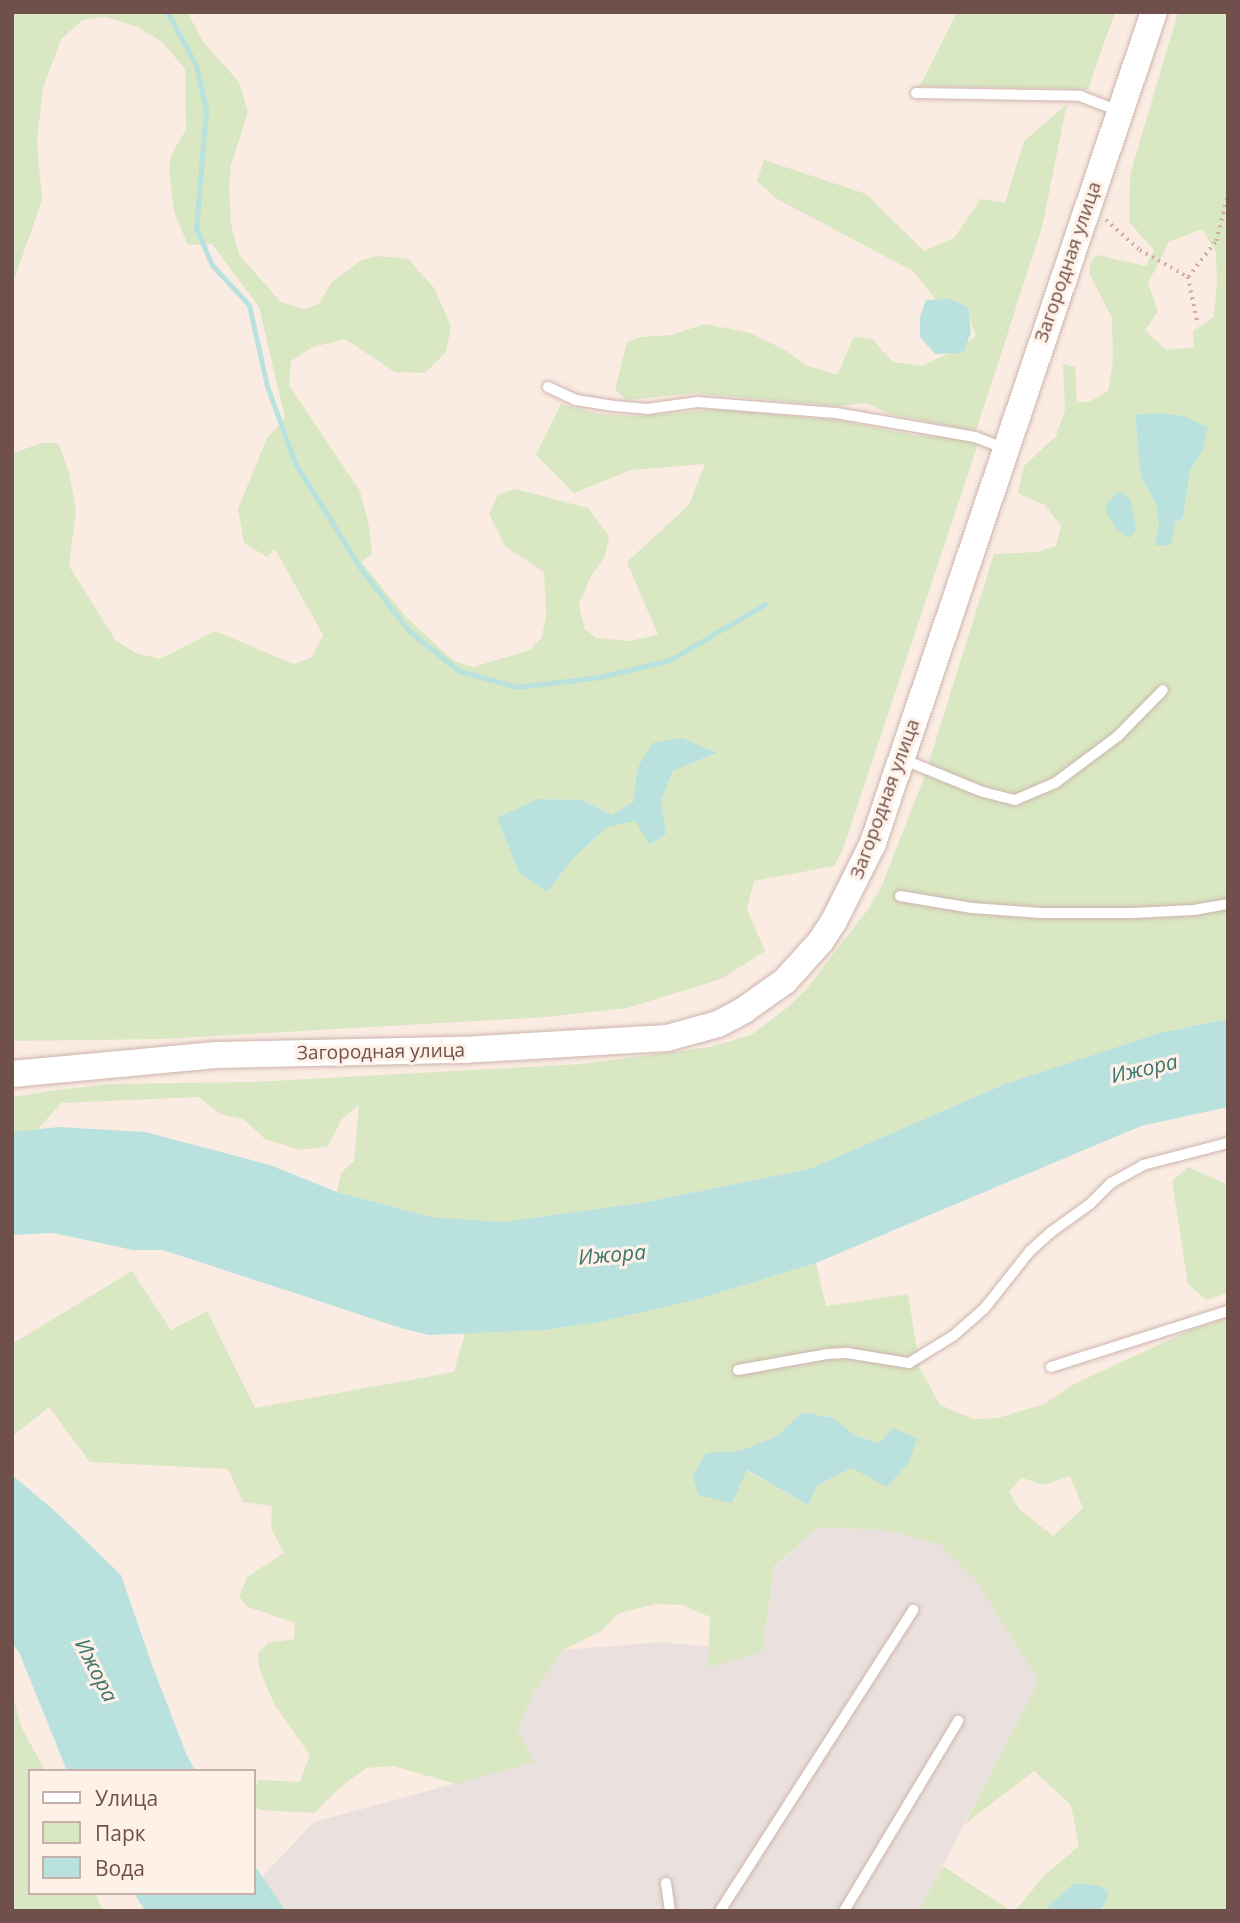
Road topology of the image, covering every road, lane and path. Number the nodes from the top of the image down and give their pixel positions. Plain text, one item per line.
1 (1154, 12) edge
2 (916, 93) dead end
3 (1120, 111) junction
4 (1228, 195) edge
5 (1085, 212) junction
6 (1188, 277) junction
7 (1198, 325) dead end
8 (548, 387) dead end
9 (1007, 449) junction
10 (1163, 690) dead end
11 (901, 759) junction
12 (900, 896) dead end
13 (1228, 904) edge
14 (12, 1074) edge
15 (1228, 1143) edge
16 (1228, 1311) edge
17 (1051, 1367) dead end
18 (738, 1370) dead end
19 (913, 1610) dead end
20 (958, 1721) dead end
21 (666, 1883) dead end
22 (670, 1911) edge
23 (720, 1911) edge
24 (844, 1911) edge

1 - 3 main road, Загородная улица
2 - 3 lane
3 - 5 main road, Загородная улица
4 - 6 path
5 - 6 path
5 - 9 main road, Загородная улица
6 - 7 path
8 - 9 lane
9 - 11 main road, Загородная улица
10 - 11 lane
11 - 14 main road, Загородная улица
12 - 13 lane
15 - 18 lane
16 - 17 lane
19 - 23 lane
20 - 24 lane
21 - 22 lane

